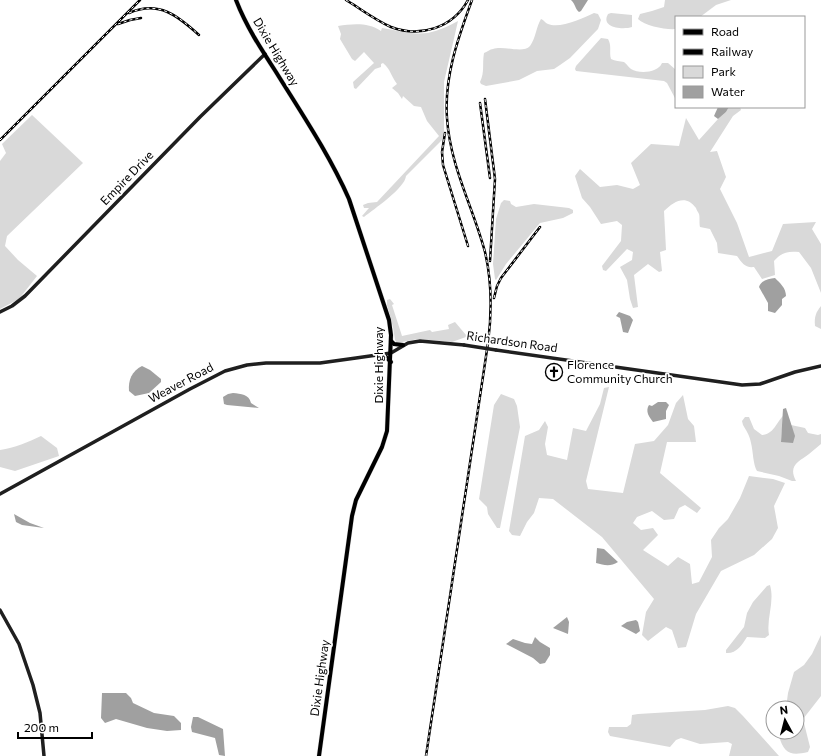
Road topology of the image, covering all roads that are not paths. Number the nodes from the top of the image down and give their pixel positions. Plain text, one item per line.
1 (236, 0) edge
2 (265, 54) junction
3 (0, 312) edge
4 (391, 341) junction
5 (403, 346) junction
6 (391, 353) junction
7 (380, 355) junction
8 (391, 362) junction
9 (821, 366) edge
10 (0, 494) edge
11 (0, 610) edge
12 (44, 756) edge
13 (319, 756) edge

1 - 2 main road, Dixie Highway
2 - 3 street, Empire Drive
2 - 4 main road, Dixie Highway
4 - 5 main road
4 - 6 main road, Dixie Highway
5 - 6 street, Richardson Road
5 - 9 street, Richardson Road, bridge
6 - 7 street, Weaver Road
6 - 8 main road, Dixie Highway
7 - 8 main road
7 - 10 street, Weaver Road
8 - 13 main road, Dixie Highway
11 - 12 street

